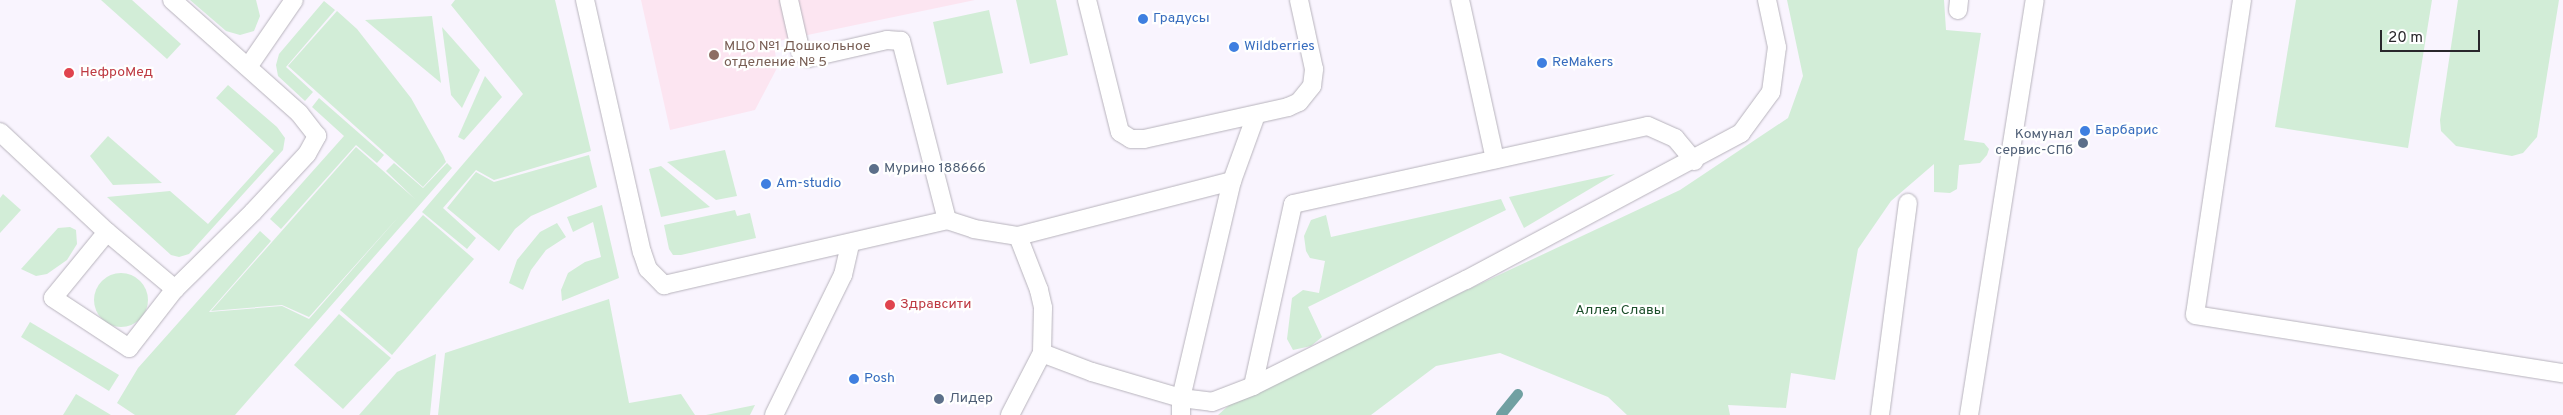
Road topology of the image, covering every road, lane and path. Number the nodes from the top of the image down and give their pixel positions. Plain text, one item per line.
1 (172, 0) edge
2 (293, 0) edge
3 (585, 0) edge
4 (789, 0) edge
5 (1087, 0) edge
6 (1299, 0) edge
7 (1460, 0) edge
8 (1767, 0) edge
9 (2034, 0) edge
10 (2242, 0) edge
11 (248, 67) junction
12 (1256, 115) junction
13 (0, 132) edge
14 (1495, 159) junction
15 (1694, 160) junction
16 (1232, 181) junction
17 (1908, 203) dead end
18 (947, 220) junction
19 (107, 232) junction
20 (1018, 236) junction
21 (850, 244) junction
22 (175, 289) junction
23 (1042, 353) junction
24 (2563, 373) edge
25 (1253, 386) junction
26 (1180, 406) edge
27 (774, 415) edge
28 (1010, 415) edge
29 (1880, 415) edge
30 (1969, 415) edge

1 - 11 lane
2 - 11 lane
3 - 21 lane
4 - 18 lane
5 - 12 lane
6 - 12 lane
7 - 14 lane
8 - 15 lane
9 - 30 lane
10 - 24 lane
11 - 22 lane
12 - 16 lane
13 - 19 lane
14 - 15 lane
14 - 25 lane
15 - 25 lane
16 - 20 lane
16 - 26 lane
17 - 29 lane
18 - 20 lane
18 - 21 lane
19 - 22 lane
19 - 22 lane
20 - 23 lane
21 - 27 lane
23 - 26 lane
23 - 28 lane
25 - 26 lane

